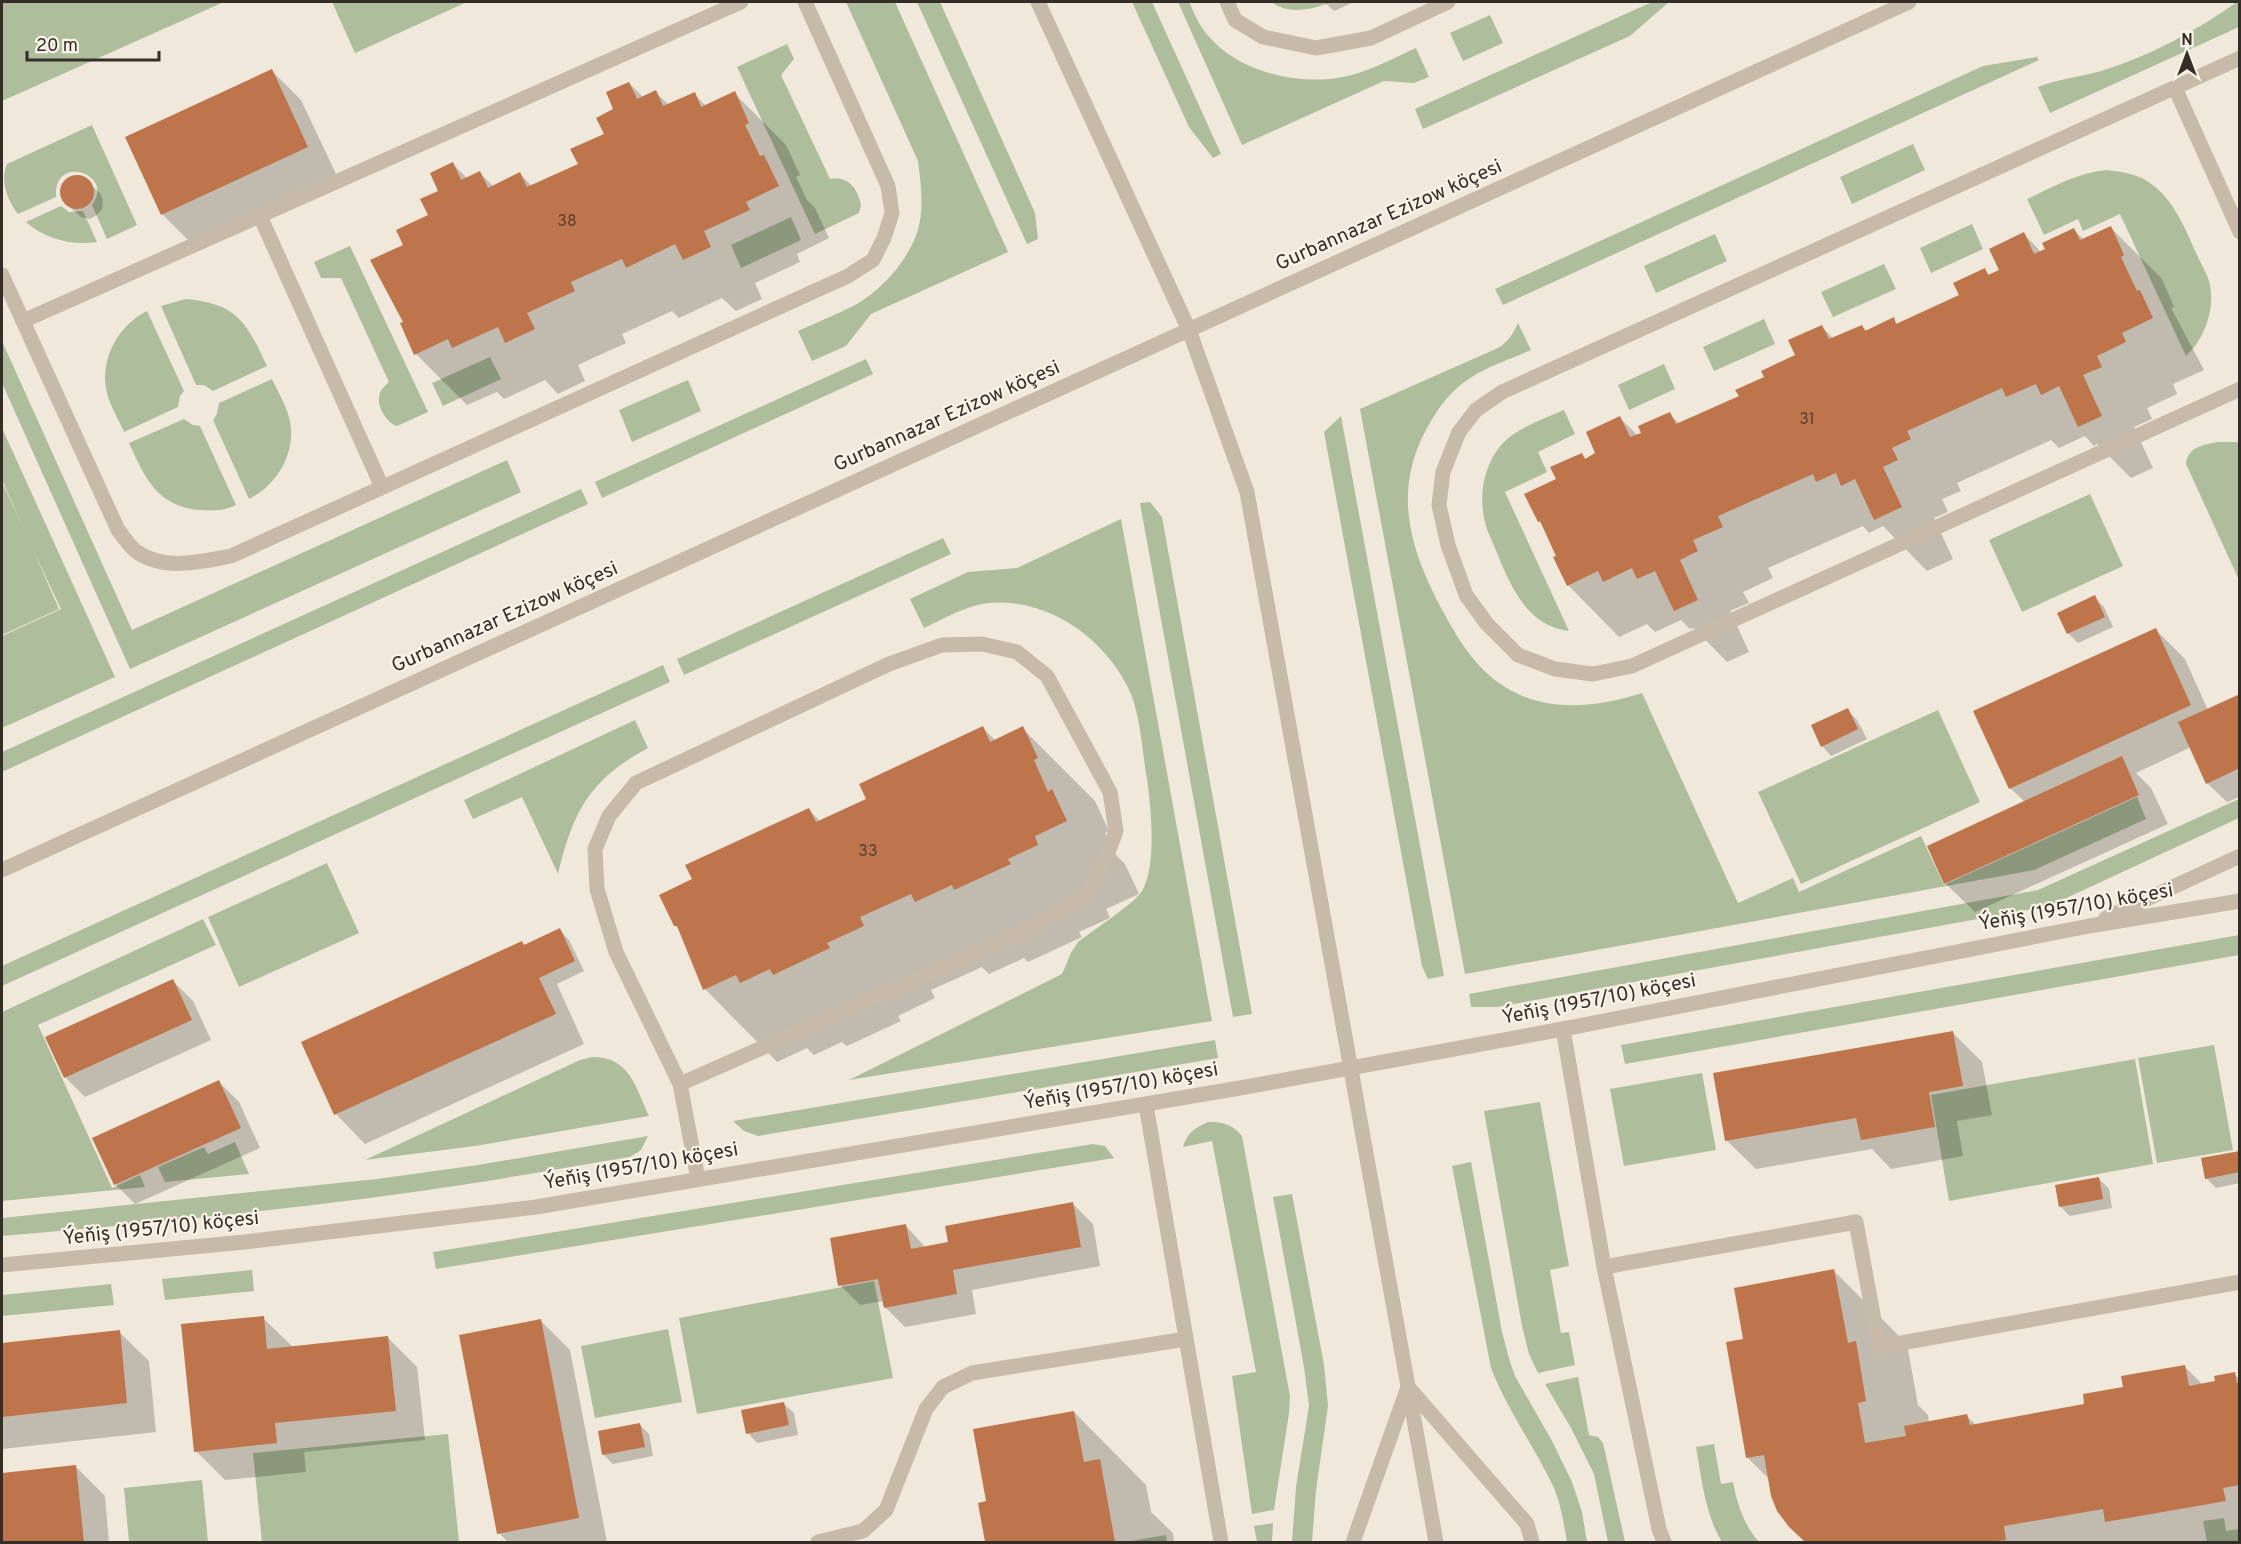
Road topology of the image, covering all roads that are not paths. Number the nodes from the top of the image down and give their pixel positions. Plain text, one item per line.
1 (741, 2) edge
2 (805, 2) edge
3 (1038, 2) edge
4 (1227, 2) edge
5 (1448, 2) edge
6 (1910, 2) edge
7 (2240, 58) edge
8 (2175, 88) junction
9 (260, 216) junction
10 (2240, 232) edge
11 (2, 275) edge
12 (22, 321) junction
13 (1189, 330) junction
14 (2240, 389) edge
15 (382, 487) junction
16 (2240, 856) edge
17 (2, 870) edge
18 (2240, 901) edge
19 (2089, 926) junction
20 (1563, 1029) junction
21 (1352, 1068) junction
22 (680, 1084) junction
23 (1146, 1105) junction
24 (698, 1179) junction
25 (2, 1265) edge
26 (1604, 1267) junction
27 (2240, 1282) edge
28 (1186, 1339) junction
29 (1408, 1387) junction
30 (818, 1542) edge
31 (1221, 1542) edge
32 (1353, 1542) edge
33 (1436, 1542) edge
34 (1532, 1542) edge
35 (1664, 1542) edge

1 - 9 street
2 - 15 street
3 - 13 street
4 - 5 street
6 - 13 street, Gurbannazar Ezizow köçesi
7 - 8 street
8 - 10 street
8 - 14 street
9 - 12 street
9 - 15 street
11 - 12 street
12 - 15 street
13 - 17 street, Gurbannazar Ezizow köçesi
13 - 21 street
16 - 19 street
18 - 19 street, Ýeňiş (1957/10) köçesi
19 - 20 street, Ýeňiş (1957/10) köçesi
20 - 21 street, Ýeňiş (1957/10) köçesi
20 - 26 street
21 - 23 street, Ýeňiş (1957/10) köçesi
21 - 29 street
22 - 22 street
22 - 24 street
23 - 24 street, Ýeňiş (1957/10) köçesi
23 - 28 street
24 - 25 street, Ýeňiş (1957/10) köçesi
26 - 27 street
26 - 35 street
28 - 30 street
28 - 31 street
29 - 32 street
29 - 33 street
29 - 34 street

